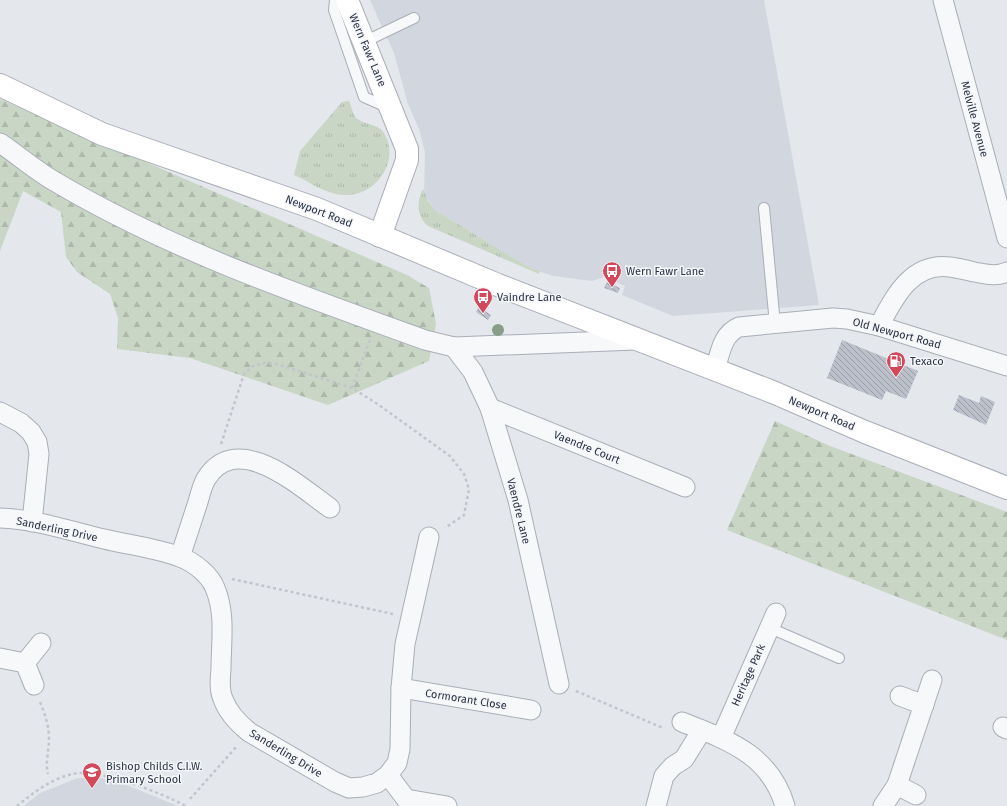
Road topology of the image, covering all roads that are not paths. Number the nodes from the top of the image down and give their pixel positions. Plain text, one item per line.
1 (335, 0) edge
2 (347, 0) edge
3 (943, 0) edge
4 (414, 18) dead end
5 (364, 42) junction
6 (0, 85) edge
7 (392, 110) junction
8 (0, 143) edge
9 (764, 208) dead end
10 (380, 236) junction
11 (1007, 238) edge
12 (1007, 272) edge
13 (775, 324) junction
14 (879, 326) junction
15 (637, 340) junction
16 (454, 347) junction
17 (1007, 366) edge
18 (715, 370) junction
19 (490, 408) junction
20 (0, 412) edge
21 (685, 487) dead end
22 (1007, 488) edge
23 (330, 508) dead end
24 (0, 518) edge
25 (32, 522) junction
26 (429, 537) road end
27 (180, 557) junction
28 (773, 620) joint
29 (41, 643) dead end
30 (0, 658) edge
31 (839, 658) dead end
32 (25, 663) junction
33 (932, 680) dead end
34 (559, 684) road end
35 (34, 685) road end
36 (401, 688) junction
37 (900, 696) dead end
38 (924, 705) junction
39 (531, 710) dead end
40 (682, 722) dead end
41 (699, 735) junction
42 (721, 738) junction
43 (388, 775) junction
44 (897, 785) junction
45 (916, 795) dead end
46 (447, 806) edge
47 (656, 806) edge
48 (785, 806) edge
49 (883, 806) edge

1 - 7 lane
2 - 5 main road, Wern Fawr Lane
3 - 11 street, Melville Avenue
4 - 5 lane
5 - 7 main road, Wern Fawr Lane
6 - 10 main road, Newport Road
7 - 10 main road, Wern Fawr Lane
8 - 16 street, Newport Road
9 - 13 lane
10 - 15 main road, Newport Road
12 - 14 street
13 - 14 street, Old Newport Road
13 - 18 street, Old Newport Road
14 - 17 street, Old Newport Road
15 - 16 street, Newport Road
15 - 18 main road, Newport Road
16 - 19 street, Vaendre Lane
18 - 22 main road, Newport Road
19 - 21 street, Vaendre Court
19 - 34 street, Vaendre Lane
20 - 25 street
23 - 27 street
24 - 25 street, Sanderling Drive
25 - 27 street, Sanderling Drive
26 - 36 street
27 - 43 street, Sanderling Drive
28 - 31 lane
28 - 42 street, Heritage Park
29 - 32 street
30 - 32 street
32 - 35 street
33 - 38 street
36 - 39 street, Cormorant Close
36 - 43 street
37 - 38 street
38 - 44 street
40 - 41 street
41 - 42 street
41 - 47 street
42 - 48 street
43 - 46 street
44 - 45 street
44 - 49 street

